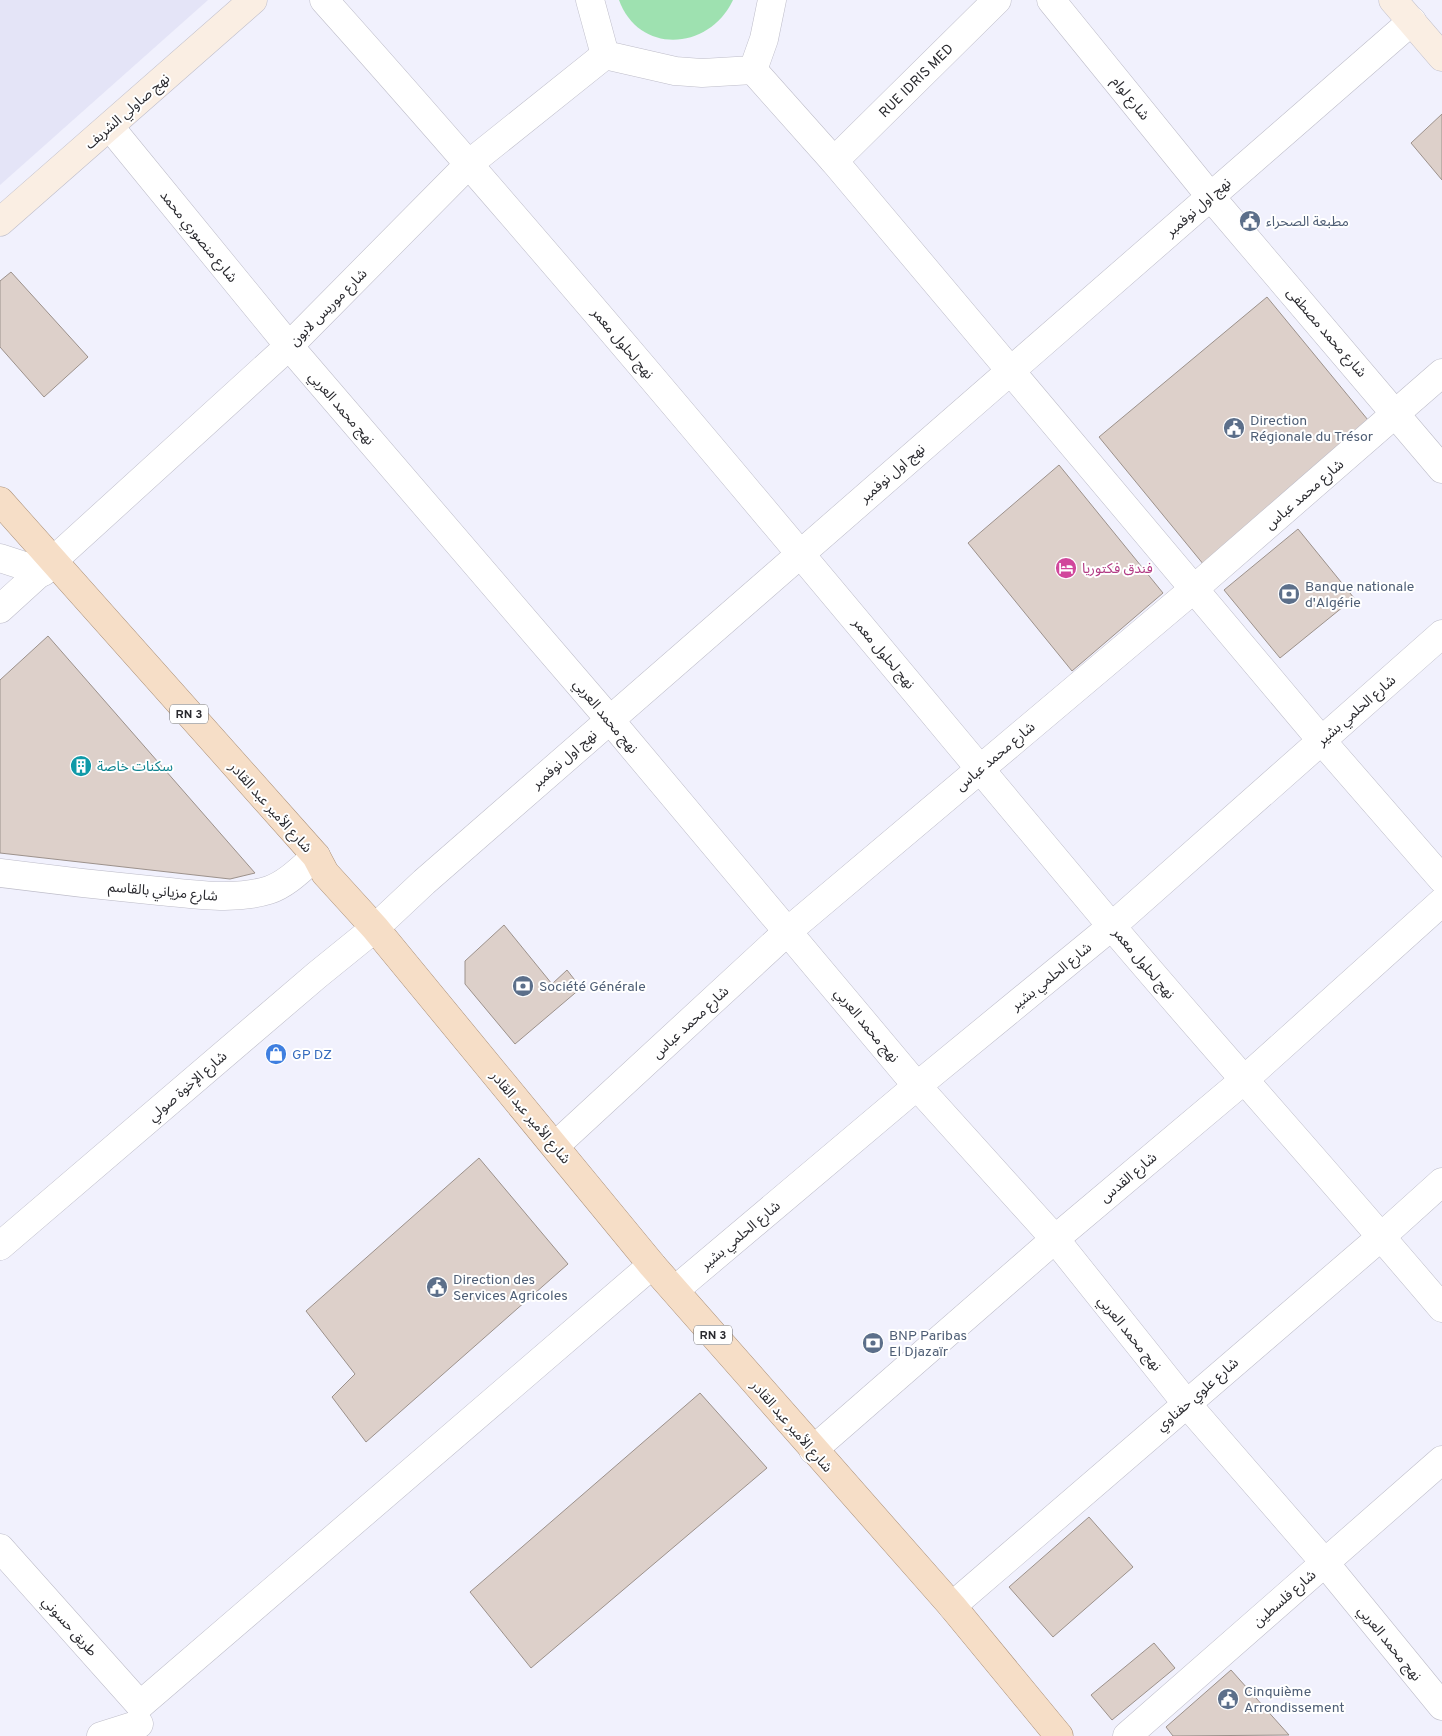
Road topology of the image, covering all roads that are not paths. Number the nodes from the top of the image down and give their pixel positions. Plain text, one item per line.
1 (253, 0) edge
2 (324, 0) edge
3 (590, 0) edge
4 (772, 0) edge
5 (997, 0) edge
6 (1051, 0) edge
7 (1393, 0) edge
8 (1412, 21) junction
9 (605, 55) junction
10 (1442, 56) edge
11 (753, 70) junction
12 (110, 127) junction
13 (834, 161) junction
14 (470, 163) junction
15 (1210, 196) junction
16 (0, 222) edge
17 (289, 346) junction
18 (1012, 370) junction
19 (1442, 373) edge
20 (1396, 415) junction
21 (1442, 469) edge
22 (0, 501) edge
23 (801, 553) junction
24 (0, 558) edge
25 (48, 567) junction
26 (1195, 588) junction
27 (0, 609) edge
28 (1442, 634) edge
29 (610, 720) junction
30 (1321, 740) junction
31 (980, 768) junction
32 (316, 856) junction
33 (0, 873) edge
34 (1442, 879) edge
35 (1442, 902) edge
36 (1112, 926) junction
37 (375, 928) junction
38 (788, 931) junction
39 (1244, 1080) junction
40 (917, 1086) junction
41 (555, 1146) junction
42 (1442, 1182) edge
43 (1382, 1236) junction
44 (1054, 1239) junction
45 (0, 1246) edge
46 (652, 1265) junction
47 (675, 1290) junction
48 (1442, 1308) edge
49 (1186, 1403) junction
50 (813, 1450) junction
51 (1442, 1460) edge
52 (0, 1548) edge
53 (1325, 1563) junction
54 (952, 1606) junction
55 (1442, 1706) edge
56 (139, 1722) edge
57 (101, 1736) edge
58 (1059, 1736) edge
59 (1126, 1736) edge

1 - 12 main road, نهج صاولي الشربف
2 - 14 street, نهج لحلول معمر
3 - 9 street
4 - 11 street
5 - 13 street, RUE IDRIS MED
6 - 15 street, شارع لوام
7 - 8 main road
8 - 10 main road
8 - 15 street, نهج اول نوفمبر
9 - 11 street
9 - 14 street, شارع موريس لابون
11 - 13 street
12 - 16 main road, نهج صاولي الشربف
12 - 17 street, شارع منصوري محمد
13 - 18 street
14 - 17 street, شارع موريس لابون
14 - 23 street, نهج لحلول معمر
15 - 18 street, نهج اول نوفمبر
15 - 20 street, شارع محمد مصطفى
17 - 25 street, شارع موريس لابون
17 - 29 street, نهج محمد العربي
18 - 23 street, نهج اول نوفمبر
18 - 26 street
19 - 20 street, شارع محمد عباس
20 - 21 street, شارع محمد مصطفى
20 - 26 street, شارع محمد عباس
22 - 25 main road, شارع الأمير عبد القادر / RN 3
23 - 29 street, نهج اول نوفمبر
23 - 31 street, نهج لحلول معمر
24 - 25 street
25 - 27 street, شارع موريس لابون
25 - 32 main road, شارع الأمير عبد القادر / RN 3
26 - 30 street
26 - 31 street, شارع محمد عباس
28 - 30 street, شارع الحلمي بشير
29 - 37 street, نهج اول نوفمبر
29 - 38 street, نهج محمد العربي
30 - 34 street
30 - 36 street, شارع الحلمي بشير
31 - 36 street, نهج لحلول معمر
31 - 38 street, شارع محمد عباس
32 - 33 street, شارع مزياني بالقاسم
32 - 37 main road, شارع الأمير عبد القادر / RN 3
35 - 39 street, شارع القدس
36 - 39 street, نهج لحلول معمر
36 - 40 street, شارع الحلمي بشير
37 - 41 main road, شارع الأمير عبد القادر / RN 3
37 - 45 street, شارع الإخوة صولي
38 - 40 street, نهج محمد العربي
38 - 41 street, شارع محمد عباس
39 - 43 street, نهج لحلول معمر
39 - 44 street, شارع القدس
40 - 44 street, نهج محمد العربي
40 - 47 street, شارع الحلمي بشير
41 - 46 main road, شارع الأمير عبد القادر / RN 3
42 - 43 street, شارع علوي حفناوي
43 - 48 street, نهج لحلول معمر
43 - 49 street, شارع علوي حفناوي
44 - 49 street, نهج محمد العربي
44 - 50 street, شارع القدس
46 - 47 main road, شارع الأمير عبد القادر / RN 3
46 - 56 street
47 - 50 main road, شارع الأمير عبد القادر / RN 3
49 - 53 street, نهج محمد العربي
49 - 54 street, شارع علوي حفناوي
50 - 54 main road, شارع الأمير عبد القادر / RN 3
51 - 53 street, شارع فلسطين
52 - 56 street, طريق حسوني
53 - 55 street, نهج محمد العربي
53 - 59 street, شارع فلسطين
54 - 58 main road, شارع الأمير عبد القادر / RN 3
56 - 57 street

